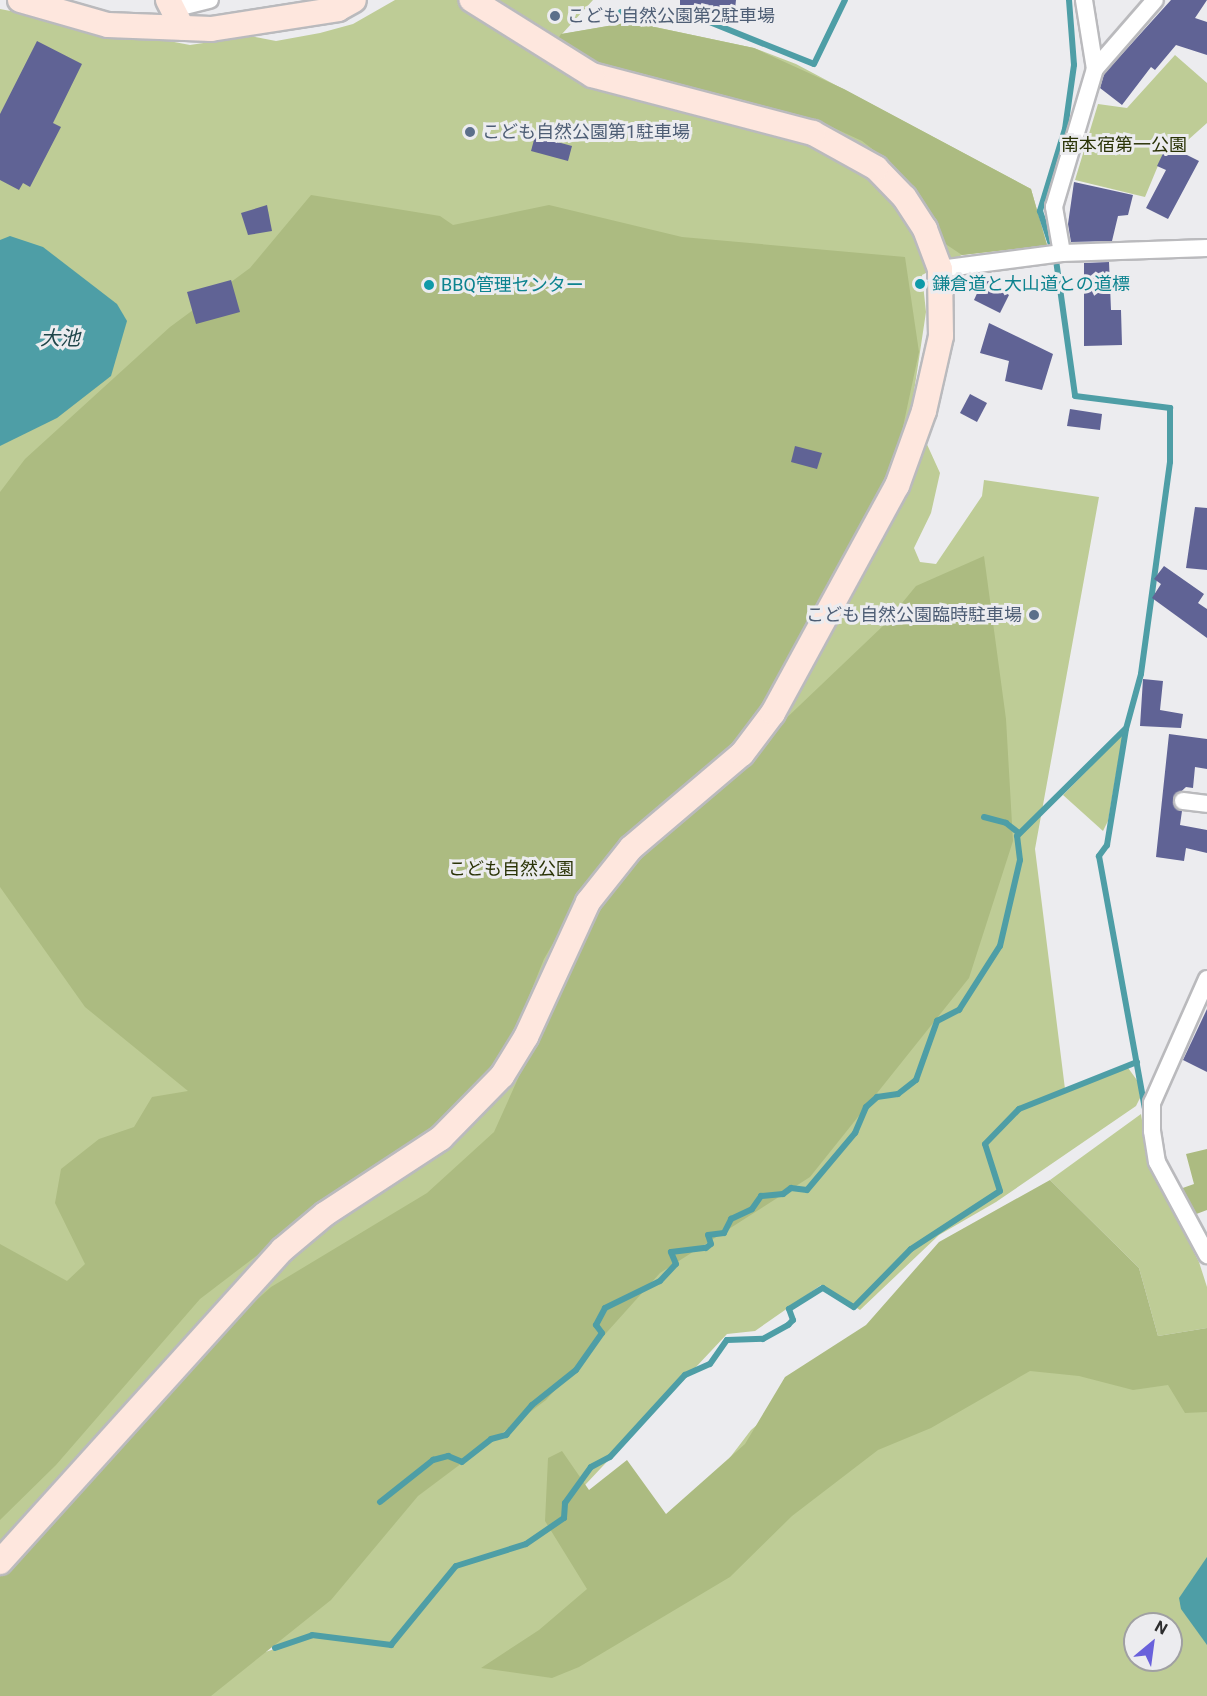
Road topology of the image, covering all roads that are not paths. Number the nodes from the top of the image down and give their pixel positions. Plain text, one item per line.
1 (20, 0) edge
2 (210, 0) edge
3 (354, 0) edge
4 (472, 0) edge
5 (1084, 0) edge
6 (1155, 0) edge
7 (174, 12) edge
8 (1095, 69) junction
9 (1207, 248) edge
10 (1055, 254) junction
11 (939, 269) junction
12 (1183, 801) dead end
13 (1207, 804) edge
14 (1207, 979) edge
15 (1207, 1256) edge
16 (0, 1562) edge

1 - 7 street
2 - 7 street
3 - 7 street
4 - 11 street
5 - 8 street
6 - 8 street
8 - 10 street
9 - 10 street
10 - 11 street
11 - 16 street
12 - 13 street
14 - 15 street

